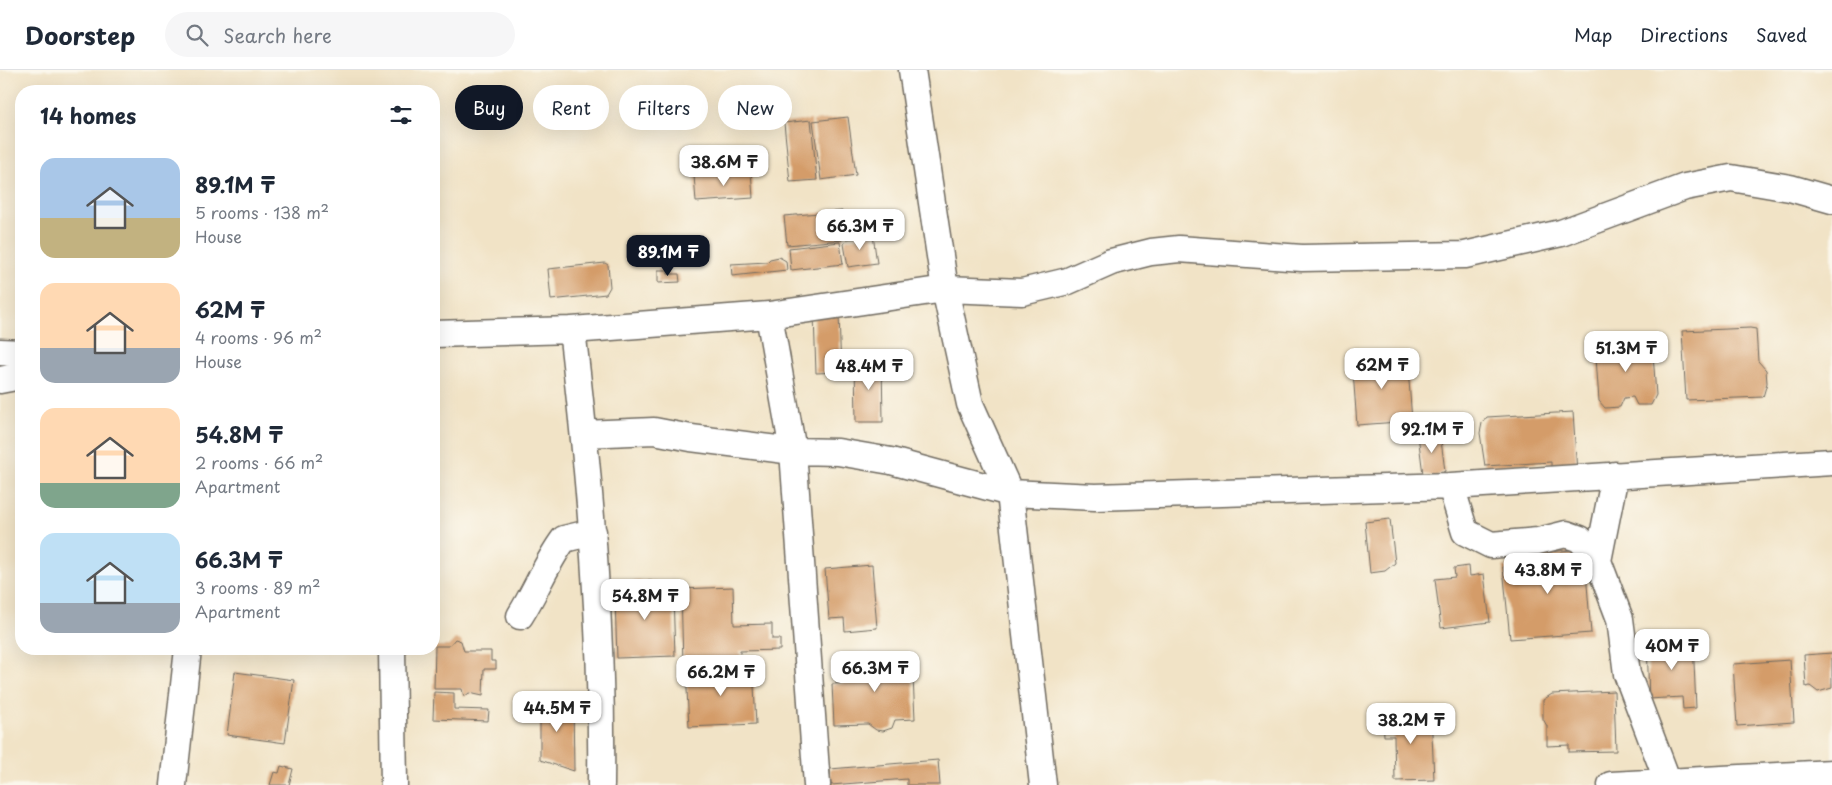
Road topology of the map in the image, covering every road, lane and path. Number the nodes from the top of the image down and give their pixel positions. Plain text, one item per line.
1 (912, 70) edge
2 (1832, 200) edge
3 (944, 289) junction
4 (769, 315) junction
5 (572, 330) junction
6 (440, 334) edge
7 (0, 352) edge
8 (15, 353) edge
9 (15, 377) edge
10 (0, 380) edge
11 (584, 434) junction
12 (793, 450) junction
13 (1832, 462) edge
14 (1615, 475) junction
15 (1451, 486) junction
16 (1010, 493) junction
17 (592, 532) junction
18 (1598, 562) junction
19 (520, 616) dead end
20 (187, 655) edge
21 (392, 655) edge
22 (1832, 773) edge
23 (1668, 782) junction
24 (173, 785) edge
25 (394, 785) edge
26 (601, 785) edge
27 (817, 785) edge
28 (1043, 785) edge
29 (1611, 785) edge

1 - 3 street
2 - 3 street
3 - 4 street
3 - 16 street
4 - 5 street
4 - 12 street
5 - 6 street
5 - 11 street
7 - 8 street
9 - 10 street
11 - 12 street
11 - 17 street
12 - 16 street
12 - 27 street
13 - 14 street
14 - 15 street
14 - 18 street
15 - 16 street
15 - 18 street
16 - 28 street
17 - 19 street
17 - 26 street
18 - 23 street
20 - 24 street
21 - 25 street
22 - 23 street
23 - 29 street

